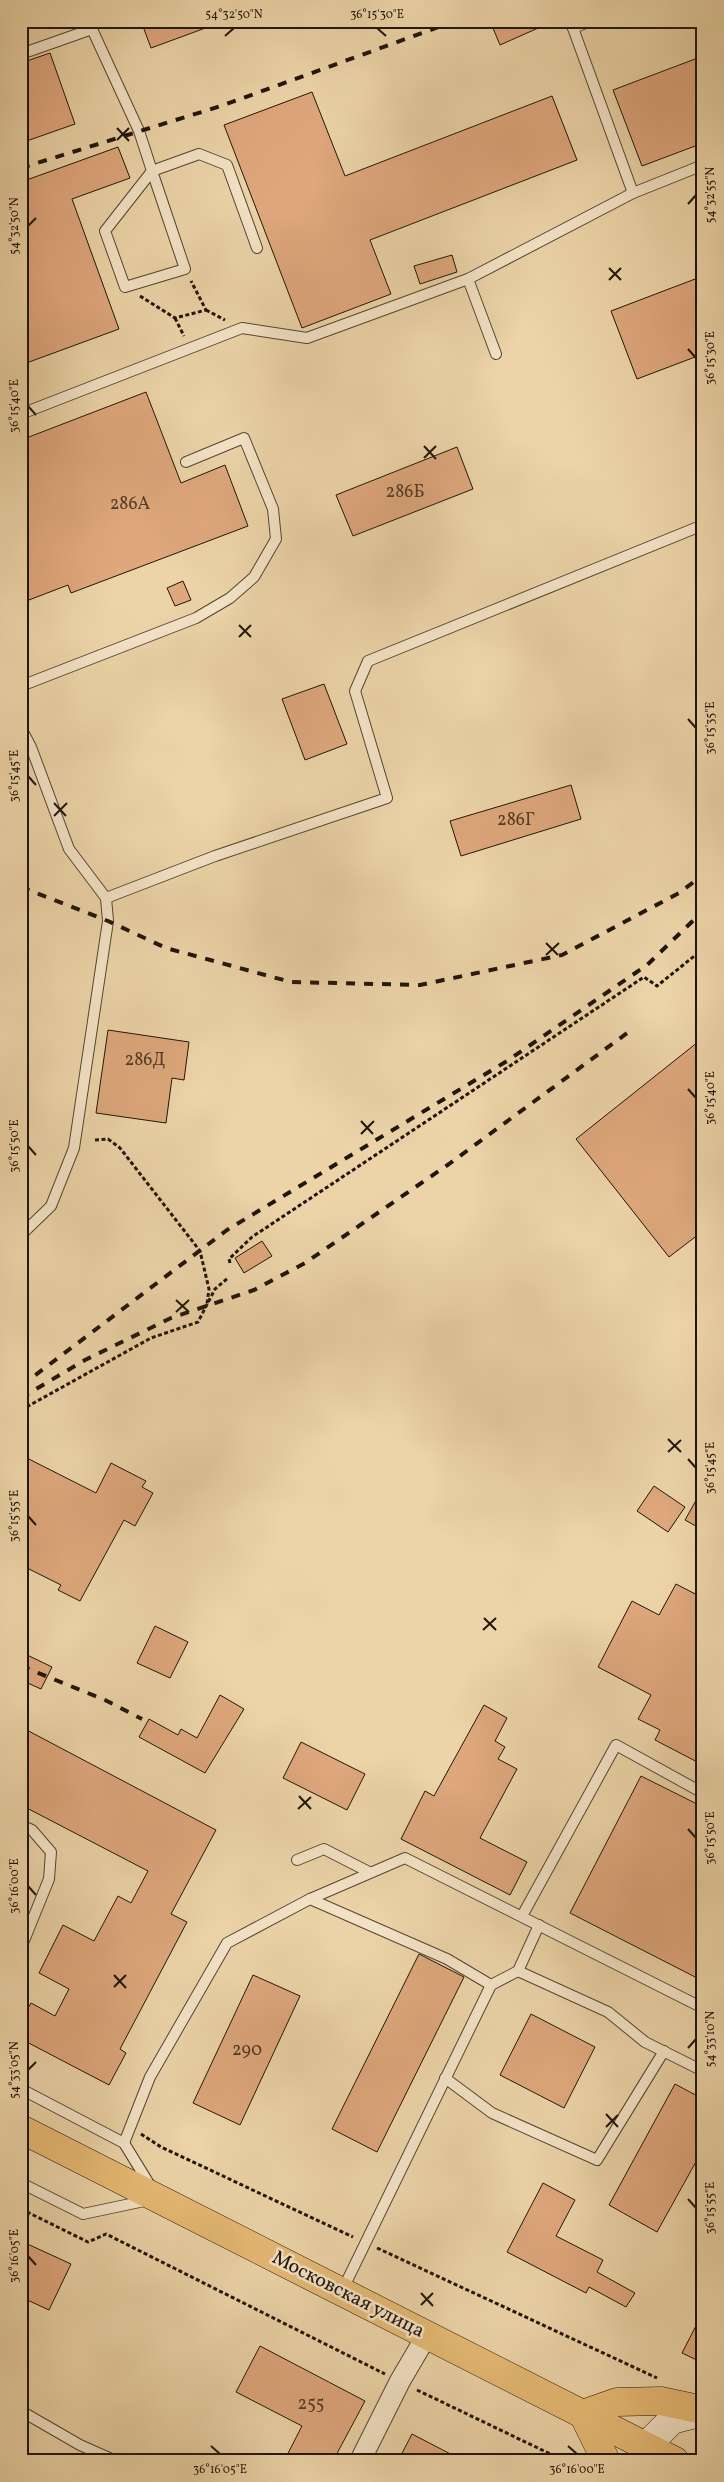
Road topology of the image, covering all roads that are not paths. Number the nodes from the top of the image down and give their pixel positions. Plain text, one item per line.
1 (591, 21) edge
2 (90, 25) edge
3 (571, 25) edge
4 (21, 54) edge
5 (703, 165) edge
6 (152, 171) junction
7 (633, 193) junction
8 (257, 248) dead end
9 (468, 279) junction
10 (496, 354) dead end
11 (21, 414) edge
12 (186, 462) dead end
13 (703, 525) edge
14 (21, 686) edge
15 (21, 728) edge
16 (106, 898) junction
17 (21, 1235) edge
18 (703, 1793) edge
19 (21, 1825) edge
20 (297, 1860) dead end
21 (369, 1872) junction
22 (310, 1899) junction
23 (522, 1916) junction
24 (539, 1925) junction
25 (21, 1948) edge
26 (518, 1971) junction
27 (491, 1985) junction
28 (703, 2008) edge
29 (664, 2051) junction
30 (703, 2071) edge
31 (446, 2078) junction
32 (21, 2090) edge
33 (21, 2130) edge
34 (124, 2143) junction
35 (21, 2183) edge
36 (158, 2198) junction
37 (342, 2292) junction
38 (426, 2335) junction
39 (703, 2411) edge
40 (21, 2412) edge
41 (583, 2414) junction
42 (645, 2454) edge
43 (116, 2461) edge
44 (360, 2461) edge
45 (606, 2461) edge
46 (675, 2461) edge

1 - 3 lane
2 - 4 lane
2 - 6 lane
3 - 7 lane
5 - 7 lane
6 - 6 lane
6 - 8 lane
7 - 9 lane
9 - 10 lane
9 - 11 lane
12 - 14 lane
13 - 16 lane
15 - 16 lane
16 - 17 lane
18 - 23 lane
19 - 25 lane
20 - 21 lane
21 - 22 lane
21 - 23 lane
22 - 27 lane
22 - 34 lane
23 - 24 lane
24 - 26 lane
24 - 28 lane
26 - 27 lane
26 - 29 lane
27 - 31 lane
29 - 30 lane
29 - 31 lane
31 - 37 lane
32 - 34 lane
33 - 36 main road, Московская улица
34 - 36 lane
35 - 36 lane
36 - 37 main road, Московская улица
37 - 38 main road, Московская улица
38 - 41 main road, Московская улица
38 - 44 street
39 - 41 main road
39 - 42 main road
40 - 43 lane
41 - 42 main road, Московская улица
41 - 45 main road
42 - 46 main road, Московская улица

